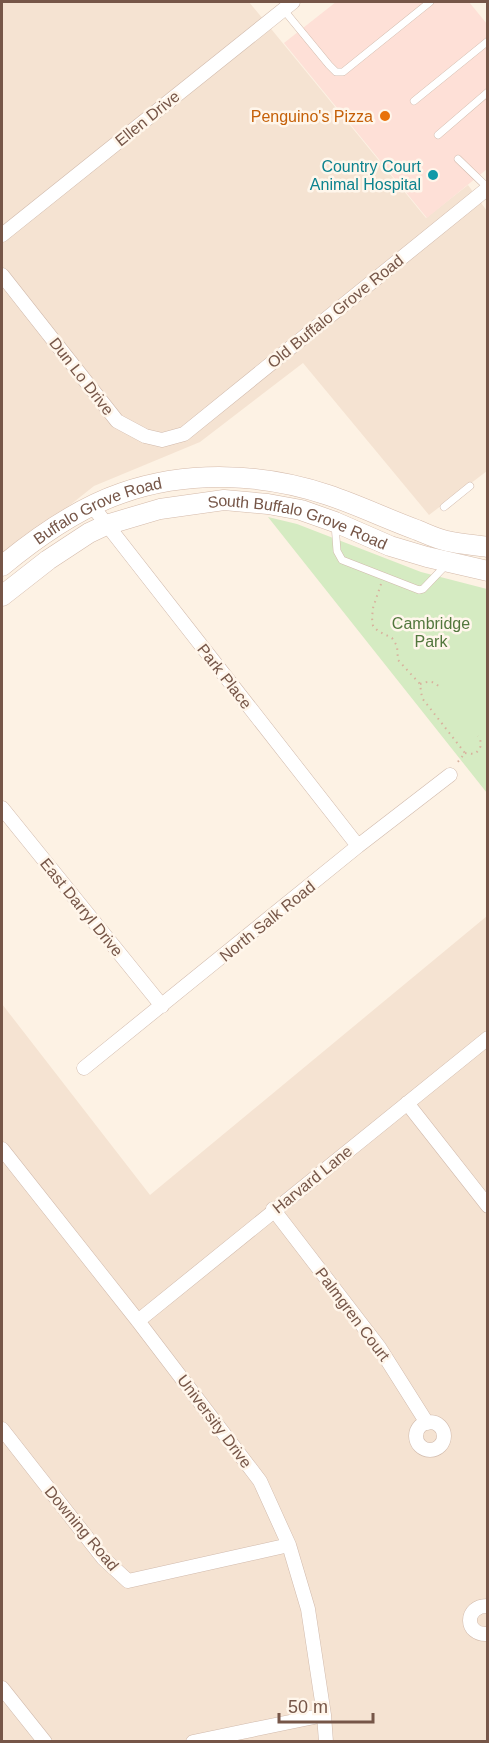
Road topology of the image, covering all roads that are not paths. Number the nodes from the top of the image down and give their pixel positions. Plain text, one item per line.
1 (430, 2) edge
2 (288, 5) edge
3 (488, 41) edge
4 (488, 92) edge
5 (414, 101) dead end
6 (438, 135) dead end
7 (458, 159) dead end
8 (488, 188) edge
9 (2, 235) edge
10 (2, 274) edge
11 (184, 434) joint
12 (204, 478) joint
13 (470, 486) dead end
14 (93, 507) junction
15 (444, 507) dead end
16 (335, 522) junction
17 (106, 525) junction
18 (488, 547) edge
19 (448, 562) junction
20 (2, 566) edge
21 (488, 571) edge
22 (2, 596) edge
23 (450, 775) road end
24 (2, 808) edge
25 (358, 846) junction
26 (162, 1006) junction
27 (488, 1038) edge
28 (84, 1068) dead end
29 (407, 1103) junction
30 (2, 1149) edge
31 (488, 1206) edge
32 (273, 1209) junction
33 (138, 1320) junction
34 (427, 1423) dead end
35 (2, 1430) edge
36 (290, 1545) junction
37 (488, 1606) edge
38 (487, 1635) edge
39 (2, 1688) edge
40 (324, 1715) junction
41 (45, 1742) edge
42 (193, 1742) edge
43 (326, 1742) edge

1 - 2 lane
2 - 9 street, Ellen Drive
3 - 5 lane
4 - 6 lane
7 - 8 lane
8 - 11 street, Old Buffalo Grove Road
10 - 11 street, Dun Lo Drive
12 - 14 main road, Buffalo Grove Road
12 - 18 main road, South Buffalo Grove Road
13 - 15 lane
14 - 17 street, Park Place
14 - 20 main road, Buffalo Grove Road
16 - 17 main road, South Buffalo Grove Road
16 - 19 main road, South Buffalo Grove Road
16 - 19 lane
17 - 22 main road, Buffalo Grove Road
17 - 25 street, Park Place
19 - 21 main road, South Buffalo Grove Road
23 - 25 street, North Salk Road
24 - 26 street, East Darryl Drive
25 - 26 street, North Salk Road
26 - 28 street, North Salk Road
27 - 29 street, Harvard Lane
29 - 31 street
29 - 32 street, Harvard Lane
30 - 33 street, University Drive
32 - 33 street, Harvard Lane
32 - 34 street, Palmgren Court
33 - 36 street, University Drive
35 - 36 street, Downing Road
36 - 40 street, University Drive
37 - 38 street
39 - 41 street
40 - 42 street
40 - 43 street, University Drive

